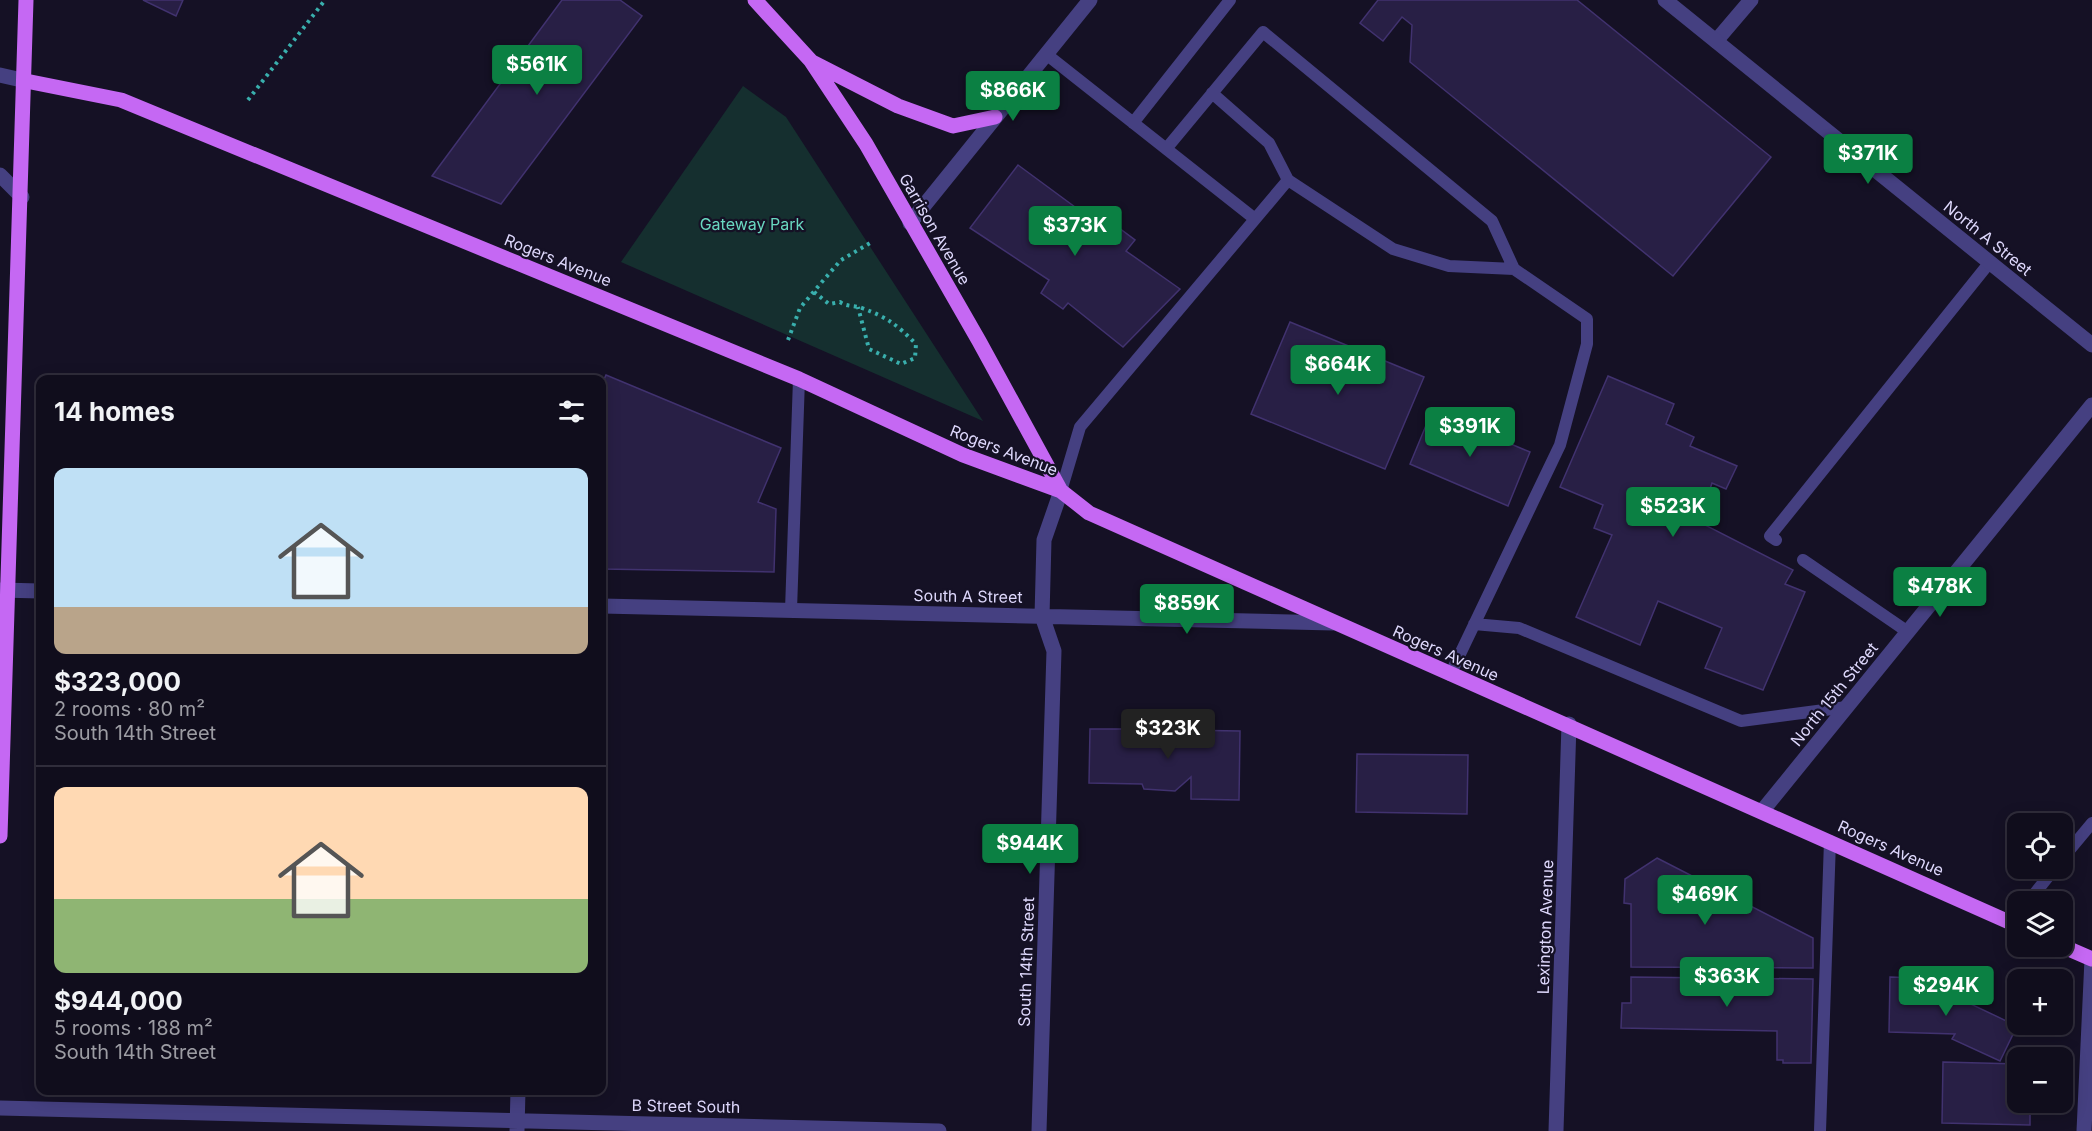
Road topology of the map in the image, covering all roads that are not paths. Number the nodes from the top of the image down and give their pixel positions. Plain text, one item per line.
1 (26, 0) edge
2 (755, 0) edge
3 (1090, 0) edge
4 (1230, 0) edge
5 (1665, 0) edge
6 (1751, 0) edge
7 (1716, 41) junction
8 (1046, 54) junction
9 (811, 61) junction
10 (0, 75) edge
11 (26, 81) junction
12 (1212, 93) junction
13 (995, 117) junction
14 (1133, 123) junction
15 (1166, 149) junction
16 (0, 175) edge
17 (1288, 180) junction
18 (22, 197) junction
19 (1255, 219) junction
20 (910, 222) junction
21 (1990, 262) junction
22 (1514, 269) junction
23 (2092, 345) edge
24 (799, 379) junction
25 (2092, 405) edge
26 (1061, 491) junction
27 (1776, 540) dead end
28 (1803, 560) dead end
29 (4, 590) edge
30 (36, 591) edge
31 (606, 606) edge
32 (791, 610) junction
33 (1042, 616) junction
34 (1333, 622) junction
35 (1474, 624) junction
36 (1908, 632) junction
37 (1450, 675) junction
38 (1847, 707) junction
39 (1569, 724) junction
40 (1763, 810) junction
41 (2092, 823) edge
42 (0, 836) edge
43 (1830, 841) junction
44 (2073, 846) edge
45 (2046, 879) edge
46 (2037, 891) edge
47 (2007, 918) edge
48 (2073, 951) edge
49 (2092, 959) edge
50 (518, 1095) edge
51 (0, 1108) edge
52 (517, 1126) edge
53 (939, 1131) edge
54 (1039, 1131) edge
55 (1556, 1131) edge
56 (1820, 1131) edge
57 (2084, 1131) edge

1 - 11 main road
2 - 9 main road, Garrison Avenue
3 - 8 street
4 - 14 lane
5 - 7 street, North A Street
6 - 7 street
7 - 21 street, North A Street
8 - 13 street
8 - 14 lane
9 - 13 main road
9 - 20 main road, Garrison Avenue
10 - 11 street
11 - 18 main road
11 - 24 main road, Rogers Avenue
12 - 15 lane
12 - 17 lane
12 - 22 lane
13 - 20 street
14 - 15 lane
15 - 19 lane
16 - 18 street
17 - 19 lane
17 - 22 lane
18 - 29 main road
19 - 26 lane
20 - 26 main road, Garrison Avenue
21 - 23 street, North A Street
21 - 27 lane
22 - 35 lane
24 - 26 main road, Rogers Avenue
24 - 32 lane
25 - 36 street, North 15th Street
26 - 33 street
26 - 34 main road, Rogers Avenue
28 - 36 lane
29 - 30 street
29 - 42 main road
31 - 32 street, South A Street
32 - 33 street, South A Street
33 - 34 street, South A Street
33 - 54 street, South 14th Street
34 - 37 main road, Rogers Avenue
35 - 37 lane
35 - 38 lane
36 - 38 street, North 15th Street
37 - 39 main road, Rogers Avenue
38 - 40 street, North 15th Street
39 - 40 main road, Rogers Avenue
39 - 55 street, Lexington Avenue
40 - 43 main road, Rogers Avenue
41 - 44 lane
43 - 47 main road, Rogers Avenue
43 - 56 lane
45 - 46 lane
48 - 49 main road
49 - 57 street
50 - 52 street
51 - 52 street, B Street South
52 - 53 street, B Street South

